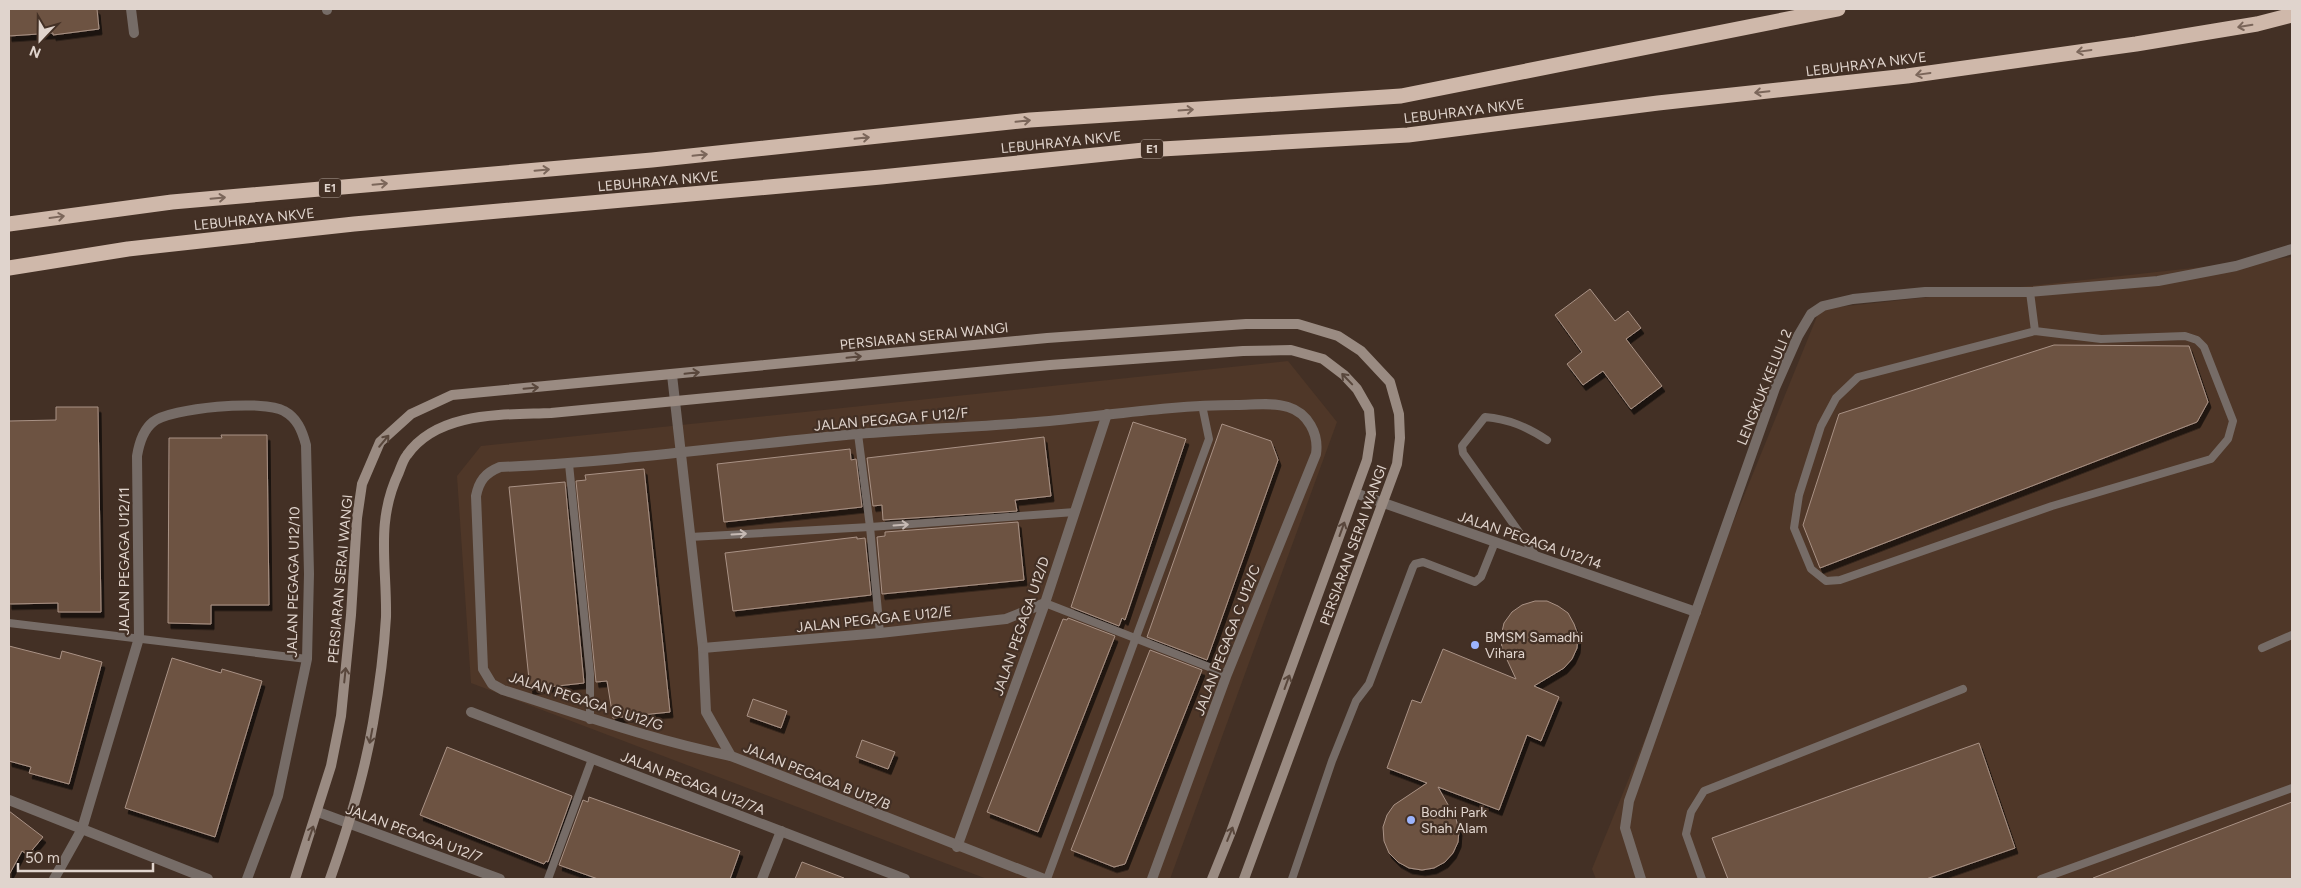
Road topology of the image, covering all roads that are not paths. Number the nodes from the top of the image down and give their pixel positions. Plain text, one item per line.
1 (131, 9) edge
2 (1838, 9) edge
3 (2292, 15) edge
4 (134, 32) dead end
5 (9, 224) edge
6 (2292, 249) edge
7 (9, 268) edge
8 (2030, 292) junction
9 (2035, 331) junction
10 (672, 375) junction
11 (676, 402) junction
12 (1202, 405) junction
13 (219, 406) joint
14 (1107, 414) junction
15 (1302, 415) joint
16 (858, 434) junction
17 (1547, 440) dead end
18 (683, 453) junction
19 (569, 464) junction
20 (482, 478) joint
21 (1355, 493) junction
22 (1383, 502) junction
23 (1075, 512) junction
24 (870, 528) junction
25 (690, 537) junction
26 (1494, 542) junction
27 (1536, 556) junction
28 (1045, 603) junction
29 (1696, 612) junction
30 (9, 622) edge
31 (880, 633) junction
32 (2292, 635) edge
33 (139, 638) junction
34 (1137, 638) junction
35 (703, 648) junction
36 (2262, 648) dead end
37 (307, 659) junction
38 (1227, 674) junction
39 (1963, 689) dead end
40 (471, 712) dead end
41 (590, 720) junction
42 (731, 756) junction
43 (592, 759) junction
44 (2292, 788) edge
45 (9, 800) edge
46 (318, 812) junction
47 (350, 824) junction
48 (82, 829) junction
49 (781, 832) junction
50 (956, 847) junction
51 (54, 879) edge
52 (208, 879) edge
53 (247, 879) edge
54 (295, 879) edge
55 (330, 879) edge
56 (500, 879) edge
57 (548, 879) edge
58 (762, 879) edge
59 (905, 879) edge
60 (1045, 879) edge
61 (1152, 879) edge
62 (1212, 879) edge
63 (1244, 879) edge
64 (1292, 879) edge
65 (1641, 879) edge
66 (1702, 879) edge
67 (2041, 879) edge

1 - 4 street
5 -> 2 highway, LEBUHRAYA NKVE / E1
3 -> 7 highway, LEBUHRAYA NKVE / E1
6 - 8 street, LENGKUK KELULI 2
8 - 9 lane
8 - 29 street, LENGKUK KELULI 2
9 - 9 lane
10 - 11 street, JALAN PEGAGA B U12/B
10 -> 22 street, PERSIARAN SERAI WANGI
46 -> 10 street, PERSIARAN SERAI WANGI
11 - 18 street, JALAN PEGAGA B U12/B
21 -> 11 street, PERSIARAN SERAI WANGI
11 -> 47 street, PERSIARAN SERAI WANGI
12 - 14 street, JALAN PEGAGA F U12/F
12 - 15 street, JALAN PEGAGA F U12/F
12 - 34 lane
13 - 33 street, JALAN PEGAGA U12/11
13 - 37 street, JALAN PEGAGA U12/10
14 - 16 street, JALAN PEGAGA F U12/F
14 - 23 street, JALAN PEGAGA U12/D
15 - 38 street, JALAN PEGAGA C U12/C
16 - 18 street, JALAN PEGAGA F U12/F
16 - 24 lane
17 - 27 lane
18 - 19 street, JALAN PEGAGA F U12/F
18 - 25 street, JALAN PEGAGA B U12/B
19 - 20 street, JALAN PEGAGA F U12/F
19 - 41 lane
20 - 41 street, JALAN PEGAGA G U12/G
21 - 22 street, JALAN PEGAGA U12/14
62 -> 21 street, PERSIARAN SERAI WANGI
22 - 26 street, JALAN PEGAGA U12/14
22 - 63 street, PERSIARAN SERAI WANGI
24 -> 23 lane
23 - 28 street, JALAN PEGAGA U12/D
25 -> 24 lane
24 - 31 lane
25 - 35 street, JALAN PEGAGA B U12/B
26 - 27 street, JALAN PEGAGA U12/14
26 - 64 lane
27 - 29 street, JALAN PEGAGA U12/14
28 - 31 street, JALAN PEGAGA E U12/E
28 - 34 lane
28 - 50 street, JALAN PEGAGA U12/D
29 - 65 street, LENGKUK KELULI 2
30 - 33 lane
31 - 35 street, JALAN PEGAGA E U12/E
32 - 36 lane
33 - 37 lane
33 - 48 street, JALAN PEGAGA U12/11
34 - 38 lane
34 - 60 lane
35 - 42 street, JALAN PEGAGA B U12/B
37 - 53 street, JALAN PEGAGA U12/10
38 - 61 street, JALAN PEGAGA C U12/C
39 - 66 lane
40 - 43 street, JALAN PEGAGA U12/7A
41 - 42 street, JALAN PEGAGA G U12/G
42 - 50 street, JALAN PEGAGA B U12/B
43 - 49 street, JALAN PEGAGA U12/7A
43 - 57 lane
44 - 67 lane
45 - 48 street
46 - 47 street, JALAN PEGAGA U12/7
54 -> 46 street, PERSIARAN SERAI WANGI
47 - 55 street, PERSIARAN SERAI WANGI
47 - 56 street, JALAN PEGAGA U12/7
48 - 51 street, JALAN PEGAGA U12/11
48 - 52 street
49 - 58 street
49 - 59 street, JALAN PEGAGA U12/7A
50 - 60 street, JALAN PEGAGA B U12/B

